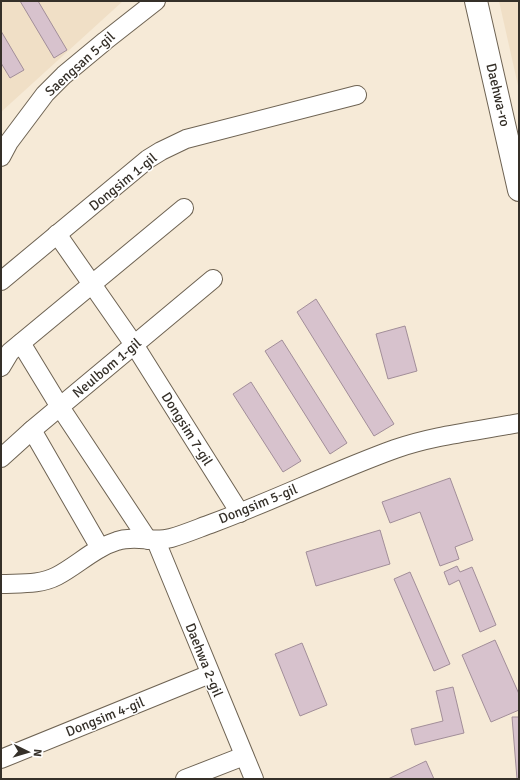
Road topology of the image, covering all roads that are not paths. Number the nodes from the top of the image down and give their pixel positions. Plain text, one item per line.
1 (156, 1) edge
2 (476, 1) edge
3 (357, 95) dead end
4 (4, 146) edge
5 (519, 190) edge
6 (184, 208) dead end
7 (58, 234) junction
8 (214, 279) dead end
9 (1, 281) edge
10 (92, 284) junction
11 (21, 343) junction
12 (135, 346) junction
13 (1, 367) edge
14 (60, 407) junction
15 (519, 423) edge
16 (32, 430) junction
17 (1, 458) edge
18 (240, 513) junction
19 (152, 540) junction
20 (100, 548) junction
21 (1, 584) edge
22 (210, 674) junction
23 (244, 756) junction
24 (1, 759) edge
25 (186, 779) edge
26 (254, 779) edge

1 - 4 street, Saengsan 5-gil
2 - 5 main road, Daehwa-ro
3 - 7 street, Dongsim 1-gil
6 - 10 street
7 - 9 street, Dongsim 1-gil
7 - 10 street, Dongsim 7-gil
8 - 12 street, Neulbom 1-gil
10 - 11 street
10 - 12 street, Dongsim 7-gil
11 - 13 street
11 - 14 street, Daehwa 2-gil
12 - 14 street, Neulbom 1-gil
12 - 18 street, Dongsim 7-gil
14 - 16 street, Neulbom 1-gil
14 - 19 street, Daehwa 2-gil
15 - 18 street, Dongsim 5-gil
16 - 17 street, Neulbom 1-gil
16 - 20 street
18 - 19 street, Dongsim 5-gil
19 - 20 street, Dongsim 5-gil
19 - 22 street, Daehwa 2-gil
20 - 21 street, Dongsim 5-gil
22 - 23 street, Daehwa 2-gil
22 - 24 street, Dongsim 4-gil
23 - 25 street
23 - 26 street, Daehwa 2-gil

